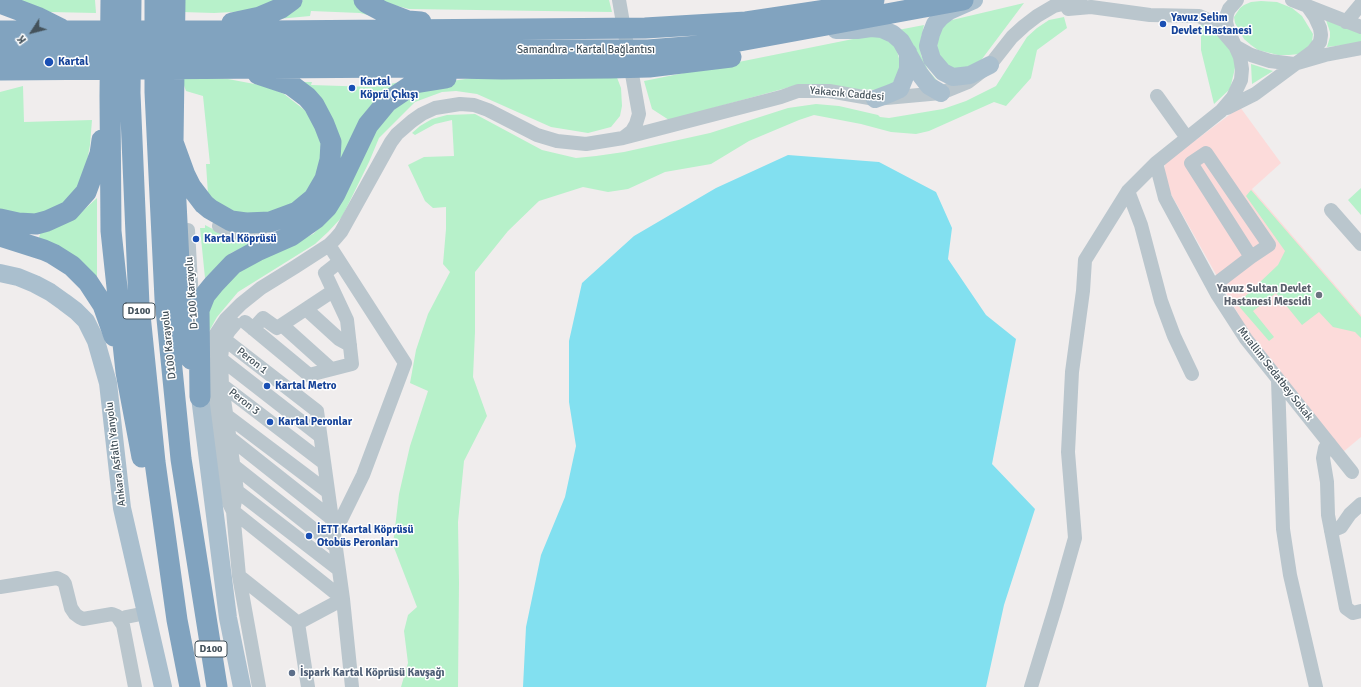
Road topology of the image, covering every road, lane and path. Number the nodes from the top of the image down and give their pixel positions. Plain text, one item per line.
1 (131, 0) edge
2 (155, 0) edge
3 (175, 0) edge
4 (292, 0) edge
5 (364, 0) edge
6 (619, 0) edge
7 (874, 0) edge
8 (963, 0) edge
9 (974, 0) edge
10 (1080, 0) edge
11 (1237, 0) edge
12 (1292, 0) edge
13 (110, 2) edge
14 (0, 3) edge
15 (1361, 4) edge
16 (1308, 7) junction
17 (1048, 11) junction
18 (1346, 22) junction
19 (1361, 27) edge
20 (483, 30) junction
21 (807, 30) junction
22 (0, 31) edge
23 (65, 40) junction
24 (1235, 46) junction
25 (1361, 48) edge
26 (203, 49) junction
27 (0, 50) edge
28 (908, 51) junction
29 (608, 59) junction
30 (1294, 64) junction
31 (990, 65) junction
32 (502, 69) junction
33 (0, 70) edge
34 (64, 70) junction
35 (0, 82) edge
36 (941, 92) junction
37 (110, 96) junction
38 (1157, 96) dead end
39 (874, 99) junction
40 (637, 102) junction
41 (1221, 111) junction
42 (672, 125) junction
43 (623, 138) junction
44 (1187, 138) junction
45 (173, 142) junction
46 (1156, 163) junction
47 (1128, 192) junction
48 (1331, 210) dead end
49 (0, 219) edge
50 (0, 236) edge
51 (1361, 244) edge
52 (329, 245) junction
53 (1251, 257) junction
54 (339, 262) junction
55 (295, 268) junction
56 (0, 273) edge
57 (1213, 286) junction
58 (333, 291) junction
59 (306, 309) junction
60 (282, 325) junction
61 (224, 340) junction
62 (350, 345) junction
63 (221, 359) junction
64 (331, 369) junction
65 (126, 372) junction
66 (1192, 374) dead end
67 (1278, 380) junction
68 (222, 385) junction
69 (200, 397) junction
70 (226, 415) junction
71 (320, 436) junction
72 (230, 438) junction
73 (1329, 443) junction
74 (324, 463) junction
75 (234, 466) junction
76 (1352, 472) dead end
77 (237, 491) junction
78 (328, 492) junction
79 (1361, 504) edge
80 (233, 511) junction
81 (331, 518) junction
82 (1331, 531) junction
83 (334, 541) junction
84 (338, 569) junction
85 (239, 576) junction
86 (0, 587) edge
87 (342, 599) junction
88 (205, 610) junction
89 (1361, 611) edge
90 (146, 613) junction
91 (121, 620) junction
92 (177, 620) junction
93 (298, 623) junction
94 (135, 687) edge
95 (163, 687) edge
96 (190, 687) edge
97 (217, 687) edge
98 (224, 687) edge
99 (242, 687) edge
100 (259, 687) edge
101 (308, 687) edge
102 (352, 687) edge
103 (1031, 687) edge
104 (1316, 687) edge

1 - 92 highway, D100
2 - 88 highway, D100 Karayolu / D100
3 - 45 highway
4 - 26 highway
5 - 20 highway
6 - 40 street
7 - 20 highway, Samandıra - Kartal Bağlantısı
8 - 21 highway, Samandıra - Kartal Bağlantısı
9 - 31 main road
10 - 17 street, Yakacık Caddesi
11 - 24 street
12 - 16 street
13 - 37 highway
14 - 23 highway
15 - 18 street
16 - 18 street
16 - 30 street
17 - 24 street, Yakacık Caddesi
17 - 31 street, Yakacık Caddesi
18 - 19 street
20 - 26 highway, Samandıra - Kartal Bağlantısı
21 - 28 main road
21 - 29 highway, Samandıra - Kartal Bağlantısı
22 - 23 highway
23 - 26 highway
23 - 27 highway
24 - 30 street, Yakacık Caddesi
24 - 41 street
25 - 30 street
26 - 29 highway, Samandıra - Kartal Bağlantısı
26 - 32 highway
26 - 34 highway
26 - 45 highway
28 - 36 main road
28 - 39 main road
29 - 32 highway
30 - 41 street
31 - 36 street, Yakacık Caddesi
32 - 69 highway
33 - 34 highway
34 - 35 highway
36 - 39 street, Yakacık Caddesi
37 - 49 highway
37 - 65 highway
38 - 44 street
39 - 42 street, Yakacık Caddesi
40 - 42 street
40 - 43 street
41 - 44 street
42 - 43 street, Yakacık Caddesi
43 - 52 street, Yakacık Caddesi
44 - 46 street
45 - 69 highway
46 - 47 street
46 - 57 street, Muallim Sedatbey Sokak
47 - 66 street
47 - 103 street
48 - 51 street
50 - 65 highway
52 - 54 street
52 - 55 street, Yakacık Caddesi
53 - 53 street
53 - 57 street
54 - 58 street
54 - 83 street
55 - 61 street
55 - 80 street
56 - 90 main road, Ankara Asfaltı Yanyolu
57 - 67 street, Muallim Sedatbey Sokak
58 - 59 street
58 - 62 street
59 - 60 street
59 - 62 street
60 - 64 street
60 - 64 street
61 - 63 street
61 - 71 street, Peron 1
62 - 64 street
63 - 68 street
63 - 71 street
65 - 92 highway
67 - 73 street, Muallim Sedatbey Sokak
67 - 104 street
68 - 70 street
68 - 74 street, Peron 3
69 - 99 main road
70 - 72 street
70 - 78 street
71 - 74 street, Peron 1
72 - 75 street
72 - 81 street
73 - 76 street, Muallim Sedatbey Sokak
73 - 82 street
74 - 78 street, Peron 1
75 - 77 street
75 - 83 street
77 - 80 street
77 - 84 street
78 - 81 street, Peron 1
79 - 82 street
80 - 85 street
80 - 87 street
81 - 83 street, Peron 1
82 - 89 street
83 - 84 street, Peron 1
84 - 87 street, Peron 1
85 - 93 street
85 - 100 street
86 - 91 street
87 - 93 street
87 - 102 street, Peron 1
88 - 97 highway, D100 Karayolu / D100
88 - 98 highway
90 - 91 street
90 - 95 main road, Ankara Asfaltı Yanyolu
91 - 94 street
92 - 96 highway, D100
93 - 101 street

